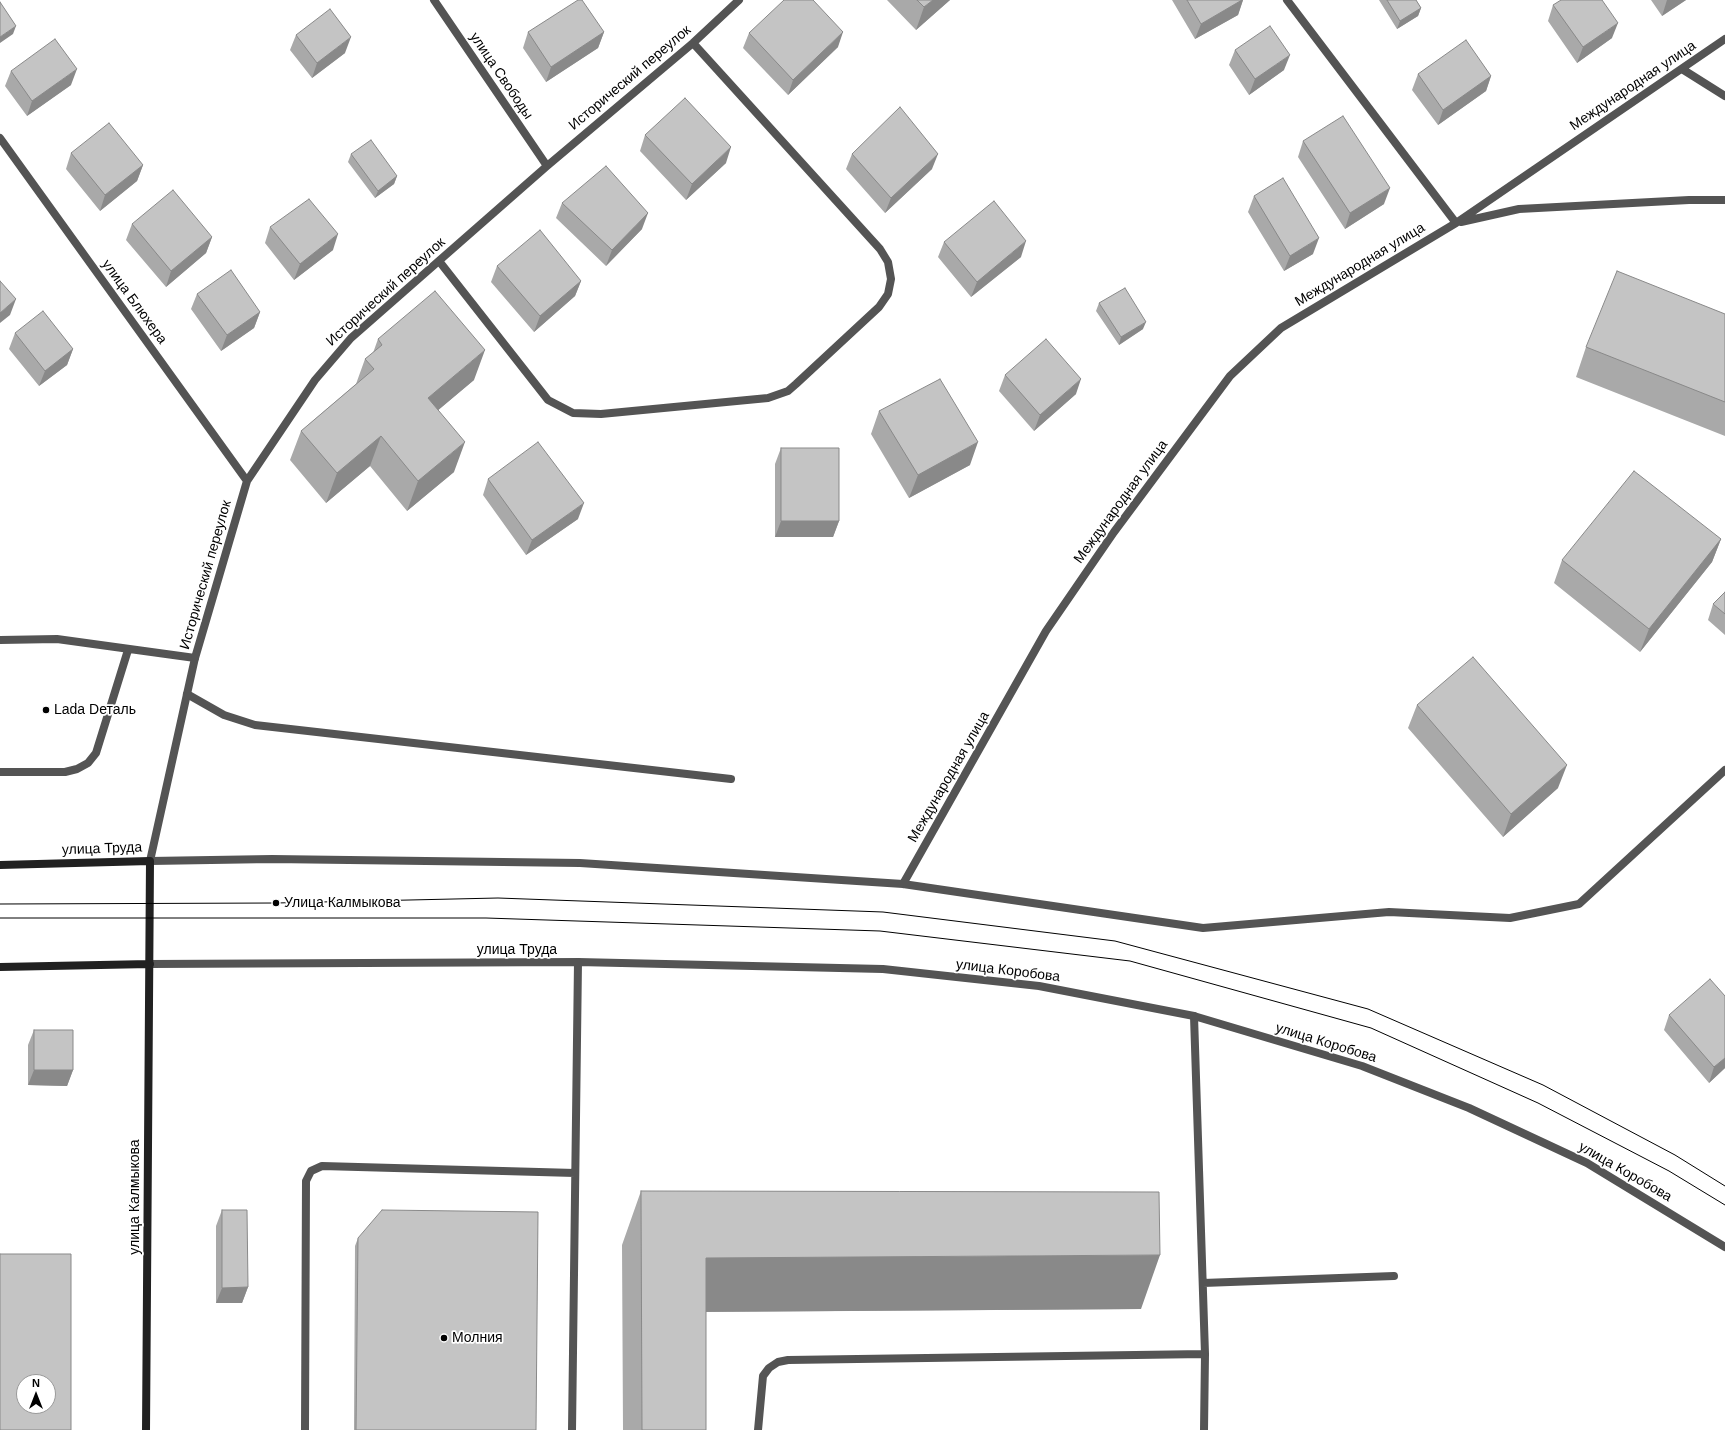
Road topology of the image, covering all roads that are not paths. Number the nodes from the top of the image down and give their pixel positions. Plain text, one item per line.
1 (434, 0) edge
2 (739, 0) edge
3 (1287, 0) edge
4 (1725, 39) edge
5 (693, 43) junction
6 (1682, 69) junction
7 (1725, 96) edge
8 (0, 138) edge
9 (547, 166) junction
10 (1725, 200) edge
11 (1456, 223) junction
12 (439, 261) junction
13 (247, 481) junction
14 (0, 640) edge
15 (128, 650) junction
16 (195, 658) junction
17 (187, 694) junction
18 (1725, 770) edge
19 (0, 772) edge
20 (731, 778) dead end
21 (150, 861) junction
22 (0, 865) edge
23 (903, 884) junction
24 (578, 962) junction
25 (150, 964) junction
26 (0, 967) edge
27 (883, 969) joint
28 (1194, 1016) junction
29 (575, 1174) junction
30 (1725, 1247) edge
31 (1394, 1276) dead end
32 (1203, 1283) junction
33 (1205, 1354) junction
34 (146, 1430) edge
35 (305, 1430) edge
36 (572, 1430) edge
37 (758, 1430) edge
38 (1204, 1430) edge

1 - 9 street, улица Свободы
2 - 5 street, Исторический переулок
3 - 11 street
4 - 6 street, Международная улица
5 - 9 street, Исторический переулок
5 - 12 street
6 - 7 street
6 - 11 street, Международная улица
8 - 13 street, улица Блюхера
9 - 12 street, Исторический переулок
10 - 11 street
11 - 23 street, Международная улица
12 - 13 street, Исторический переулок
13 - 16 street, Исторический переулок
14 - 15 street
15 - 16 street
15 - 19 street
16 - 17 street, Исторический переулок
17 - 20 street
17 - 21 street, Исторический переулок
18 - 23 street
21 - 22 main road, улица Труда
21 - 23 street
21 - 25 main road, улица Труда
24 - 25 street, улица Труда
24 - 27 street, улица Труда
24 - 29 street
25 - 26 main road, улица Труда
25 - 34 main road, улица Калмыкова
27 - 28 street, улица Коробова
28 - 30 street, улица Коробова
28 - 32 street
29 - 35 street
29 - 36 street
31 - 32 street
32 - 33 street
33 - 37 street
33 - 38 street

